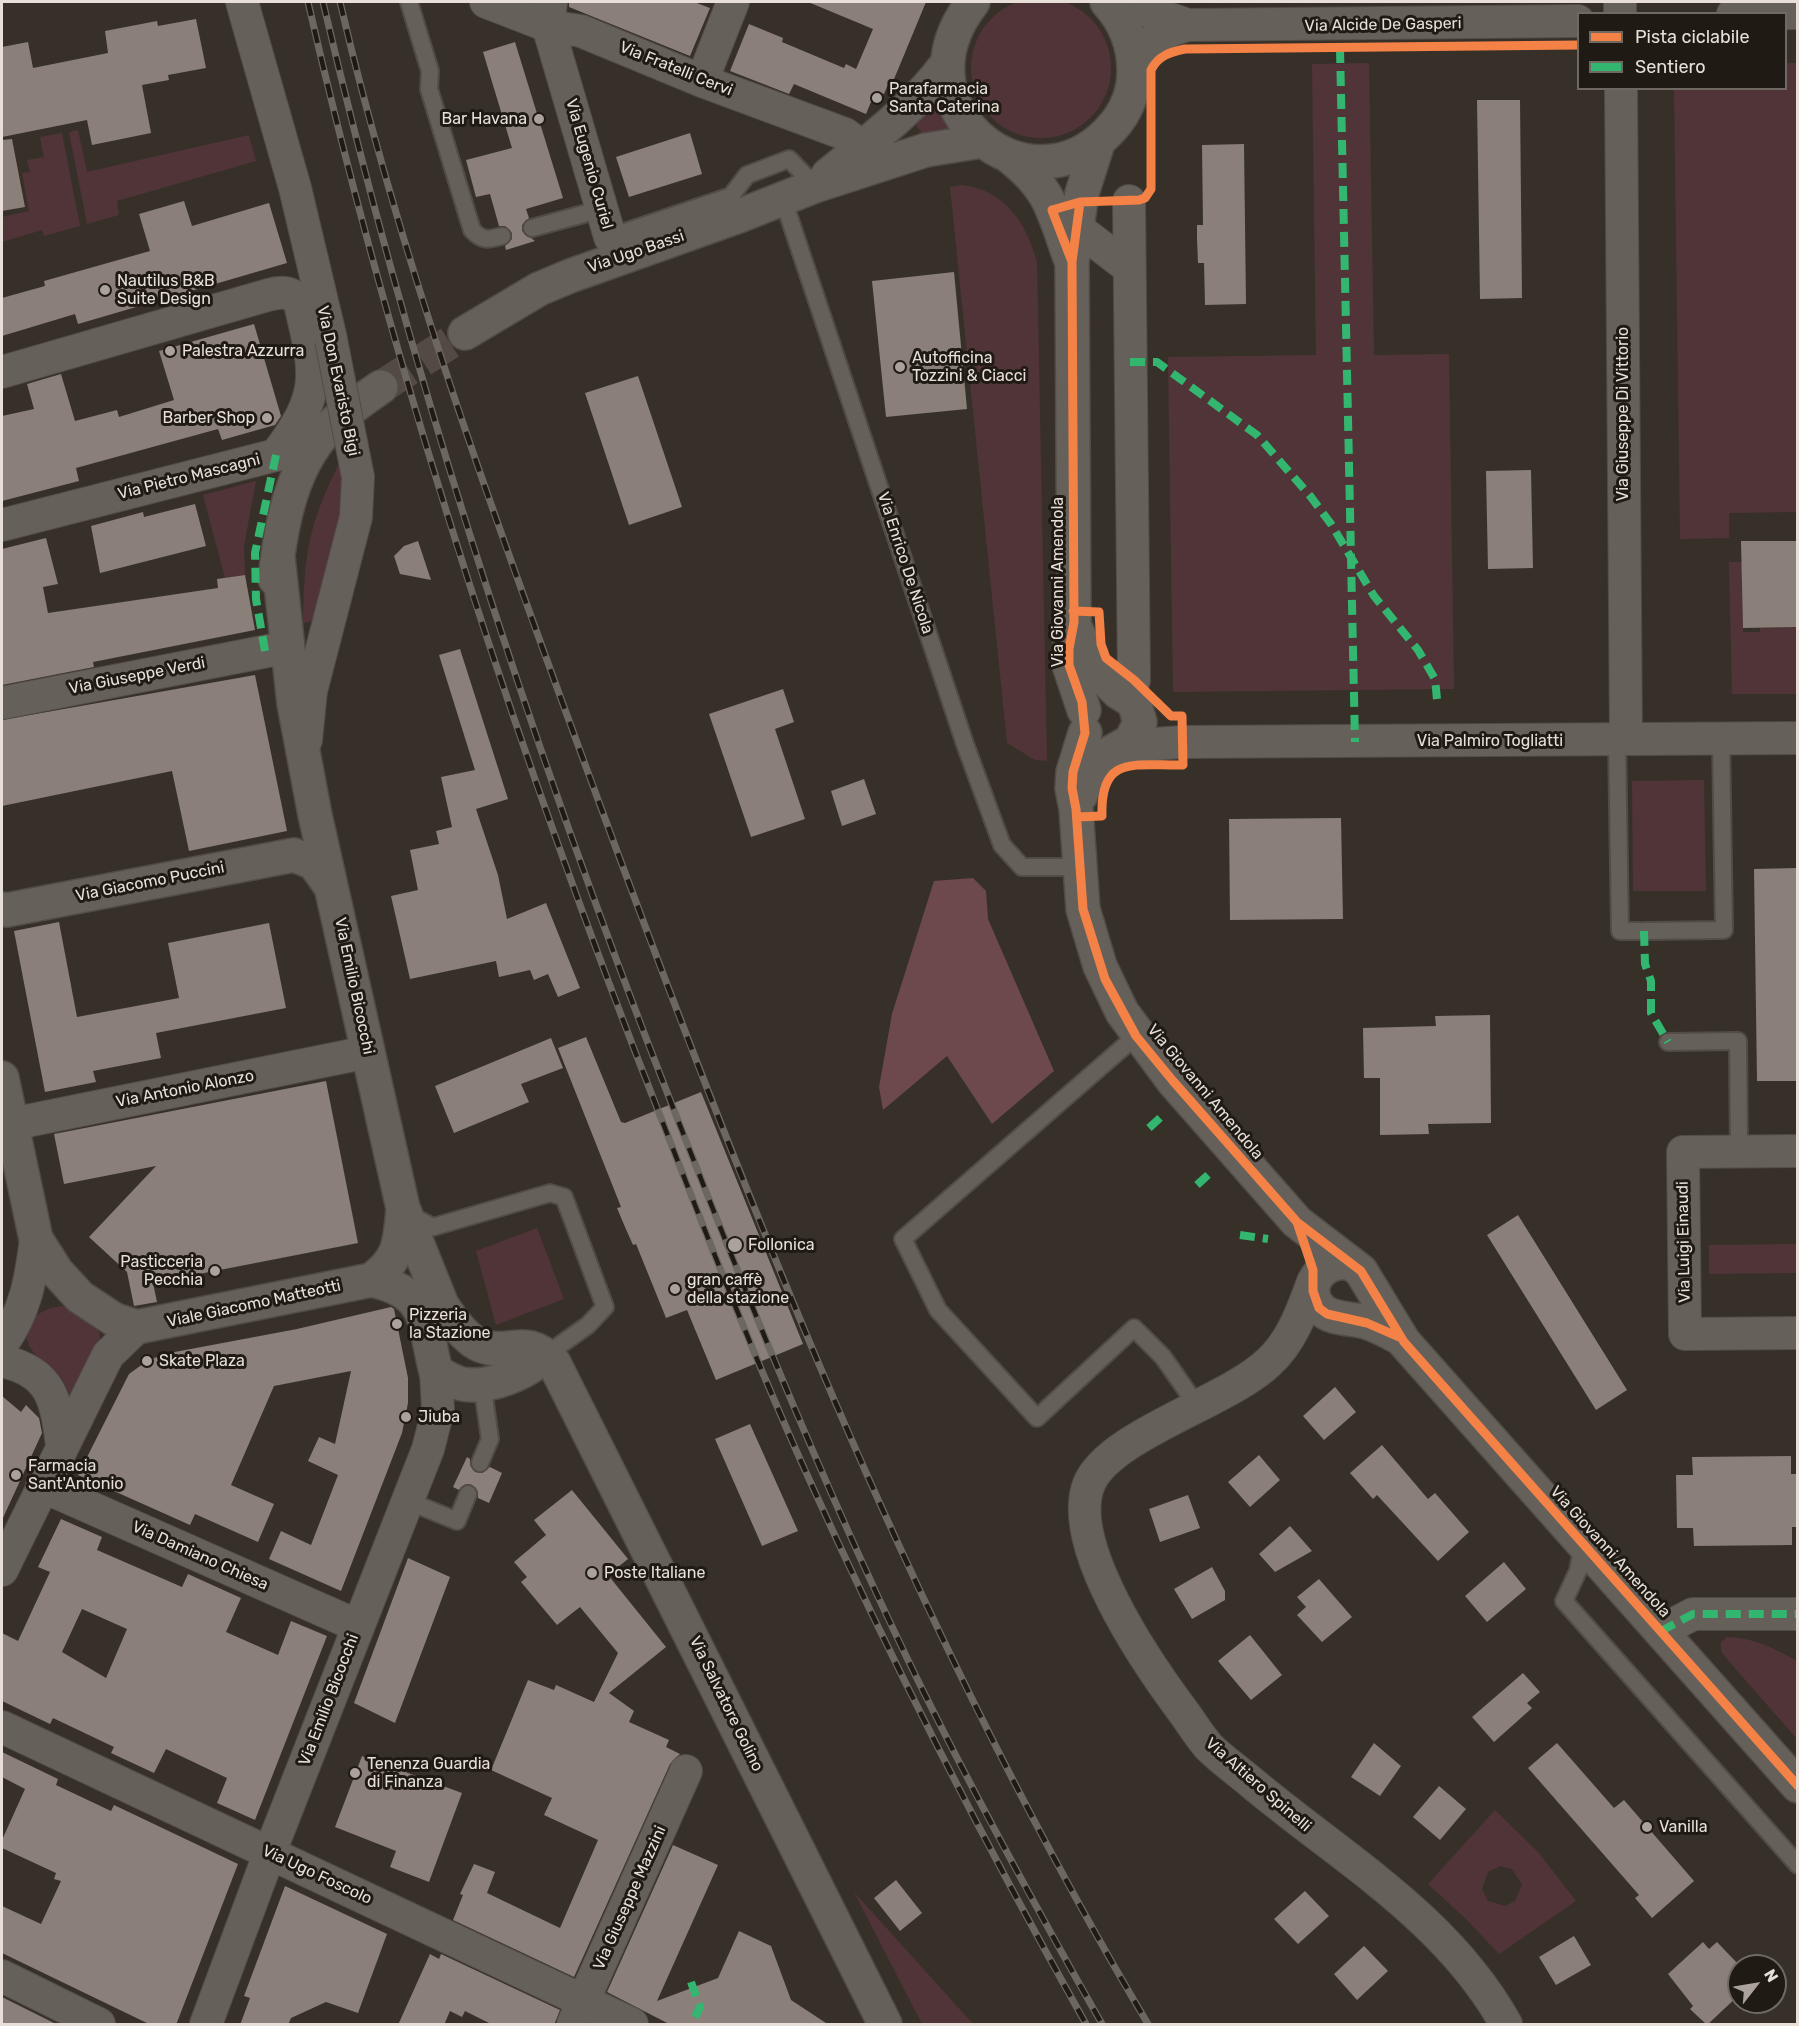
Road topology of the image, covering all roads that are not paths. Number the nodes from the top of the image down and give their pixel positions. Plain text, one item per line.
1 (242, 2) edge
2 (410, 2) edge
3 (486, 2) edge
4 (733, 2) edge
5 (973, 2) edge
6 (1107, 2) edge
7 (1121, 2) edge
8 (549, 14) edge
9 (1577, 21) edge
10 (1188, 25) junction
11 (946, 65) junction
12 (1135, 66) junction
13 (702, 81) junction
14 (1621, 90) edge
15 (1098, 143) junction
16 (863, 147) junction
17 (996, 149) junction
18 (815, 186) junction
19 (783, 199) junction
20 (1129, 201) dead end
21 (735, 206) junction
22 (606, 223) junction
23 (532, 228) dead end
24 (1077, 228) junction
25 (502, 236) dead end
26 (1072, 262) junction
27 (1128, 267) junction
28 (465, 333) tunnel mouth
29 (2, 372) edge
30 (381, 387) tunnel mouth
31 (2, 525) edge
32 (278, 557) junction
33 (1074, 622) junction
34 (273, 650) junction
35 (1128, 699) junction
36 (2, 703) edge
37 (1084, 722) junction
38 (1797, 738) edge
39 (1621, 739) junction
40 (1721, 739) junction
41 (1183, 742) junction
42 (1119, 748) junction
43 (305, 765) junction
44 (1076, 809) junction
45 (315, 815) junction
46 (294, 855) junction
47 (1079, 867) junction
48 (334, 894) junction
49 (3, 911) edge
50 (1136, 1036) junction
51 (1668, 1042) dead end
52 (368, 1052) junction
53 (2, 1078) edge
54 (6, 1125) edge
55 (1797, 1151) edge
56 (1739, 1152) junction
57 (403, 1208) junction
58 (1297, 1222) junction
59 (36, 1239) junction
60 (1357, 1270) junction
61 (371, 1280) junction
62 (1314, 1281) junction
63 (1344, 1317) junction
64 (137, 1327) junction
65 (1797, 1333) edge
66 (1400, 1338) junction
67 (473, 1341) junction
68 (2, 1344) edge
69 (2, 1360) edge
70 (538, 1362) junction
71 (435, 1372) junction
72 (482, 1383) junction
73 (1198, 1407) junction
74 (62, 1445) junction
75 (480, 1463) dead end
76 (42, 1486) junction
77 (468, 1494) dead end
78 (408, 1501) junction
79 (1583, 1544) junction
80 (2, 1570) edge
81 (1797, 1614) edge
82 (358, 1626) junction
83 (1661, 1631) junction
84 (2, 1727) edge
85 (686, 1772) dead end
86 (1797, 1786) edge
87 (270, 1852) junction
88 (1797, 1865) edge
89 (2, 1976) edge
90 (578, 2013) edge
91 (99, 2025) edge
92 (206, 2025) edge
93 (632, 2025) edge
94 (885, 2025) edge
95 (1506, 2025) edge

1 - 43 street, Via Don Evaristo Bigi, bridge
2 - 25 lane
3 - 8 street, Via Fratelli Cervi
4 - 13 street
5 - 11 street, Via Ugo Bassi
6 - 12 street, Via Ugo Bassi
7 - 10 street, Via Alcide De Gasperi
8 - 13 street, Via Fratelli Cervi
8 - 22 street, Via Eugenio Curiel
9 - 10 street, Via Alcide De Gasperi
10 - 12 street, Via Alcide De Gasperi
11 - 16 street, Via Ugo Bassi
11 - 17 street, Via Ugo Bassi
12 - 15 street, Via Ugo Bassi
13 - 16 street, Via Fratelli Cervi
14 - 39 street, Via Giuseppe Di Vittorio
15 - 17 street, Via Ugo Bassi
15 - 24 street, Via Giovanni Amendola
16 - 18 street, Via Ugo Bassi
17 - 18 street, Via Ugo Bassi
17 - 26 street, Via Giovanni Amendola
18 - 19 street, Via Ugo Bassi
18 - 21 lane
19 - 21 street, Via Ugo Bassi
19 - 47 lane, Via Enrico De Nicola
20 - 27 street, Via Giovanni Amendola
21 - 22 lane, Via Eugenio Curiel
21 - 28 street, Via Ugo Bassi
22 - 23 lane
24 - 26 street, Via Giovanni Amendola
24 - 27 street
26 - 33 street, Via Giovanni Amendola
27 - 35 street, Via Giovanni Amendola
29 - 31 street, Via Pietro Mascagni
30 - 32 street, Via Emilio Bicocchi
32 - 34 street, Via Emilio Bicocchi
32 - 43 street, Via Emilio Bicocchi
33 - 35 street, Via Giovanni Amendola
33 - 37 street, Via Giovanni Amendola
34 - 36 street, Via Giuseppe Verdi
34 - 43 street, Via Emilio Bicocchi
35 - 37 street
35 - 41 street
35 - 42 street, Via Giovanni Amendola
37 - 42 street
37 - 44 street, Via Giovanni Amendola
38 - 40 street, Via Palmiro Togliatti
39 - 40 street, Via Palmiro Togliatti
39 - 40 lane
39 - 41 street, Via Palmiro Togliatti
41 - 42 street, Via Palmiro Togliatti
42 - 44 street, Via Giovanni Amendola
43 - 45 street, Via Emilio Bicocchi
44 - 47 street, Via Giovanni Amendola
45 - 46 street
45 - 48 street, Via Emilio Bicocchi
46 - 48 street
46 - 49 street, Via Giacomo Puccini
47 - 50 street, Via Giovanni Amendola
48 - 52 street, Via Emilio Bicocchi
50 - 58 street, Via Giovanni Amendola
50 - 73 lane
51 - 56 lane
52 - 54 street, Via Antonio Alonzo
52 - 57 street, Via Emilio Bicocchi
53 - 54 street
54 - 59 street
55 - 56 street, Via Luigi Einaudi
56 - 65 street, Via Luigi Einaudi
57 - 61 street
57 - 67 street
57 - 70 lane
58 - 60 street, Via Giovanni Amendola
58 - 62 street, Via Giovanni Amendola
59 - 64 street
59 - 68 street
60 - 62 street
60 - 63 street
60 - 66 street, Via Giovanni Amendola
61 - 64 street, Viale Giacomo Matteotti
61 - 71 street
62 - 63 street, Via Giovanni Amendola
62 - 73 street, Via Altiero Spinelli
63 - 66 street, Via Giovanni Amendola
64 - 74 street
66 - 79 street, Via Giovanni Amendola
67 - 70 street
67 - 71 street
69 - 74 street
70 - 72 street
70 - 94 street, Via Salvatore Golino
71 - 72 street
71 - 78 street, Via Emilio Bicocchi
72 - 75 lane
73 - 95 street, Via Altiero Spinelli
74 - 76 street
76 - 80 street
76 - 82 street, Via Damiano Chiesa
77 - 78 lane
78 - 82 street, Via Emilio Bicocchi
79 - 83 street, Via Giovanni Amendola
79 - 88 lane
81 - 83 street
82 - 87 street, Via Emilio Bicocchi
83 - 86 street, Via Giovanni Amendola
84 - 87 street, Via Ugo Foscolo
85 - 90 street, Via Giuseppe Mazzini
87 - 90 street, Via Ugo Foscolo
87 - 92 street, Via Emilio Bicocchi
89 - 91 street
90 - 93 street, Via Ugo Foscolo

